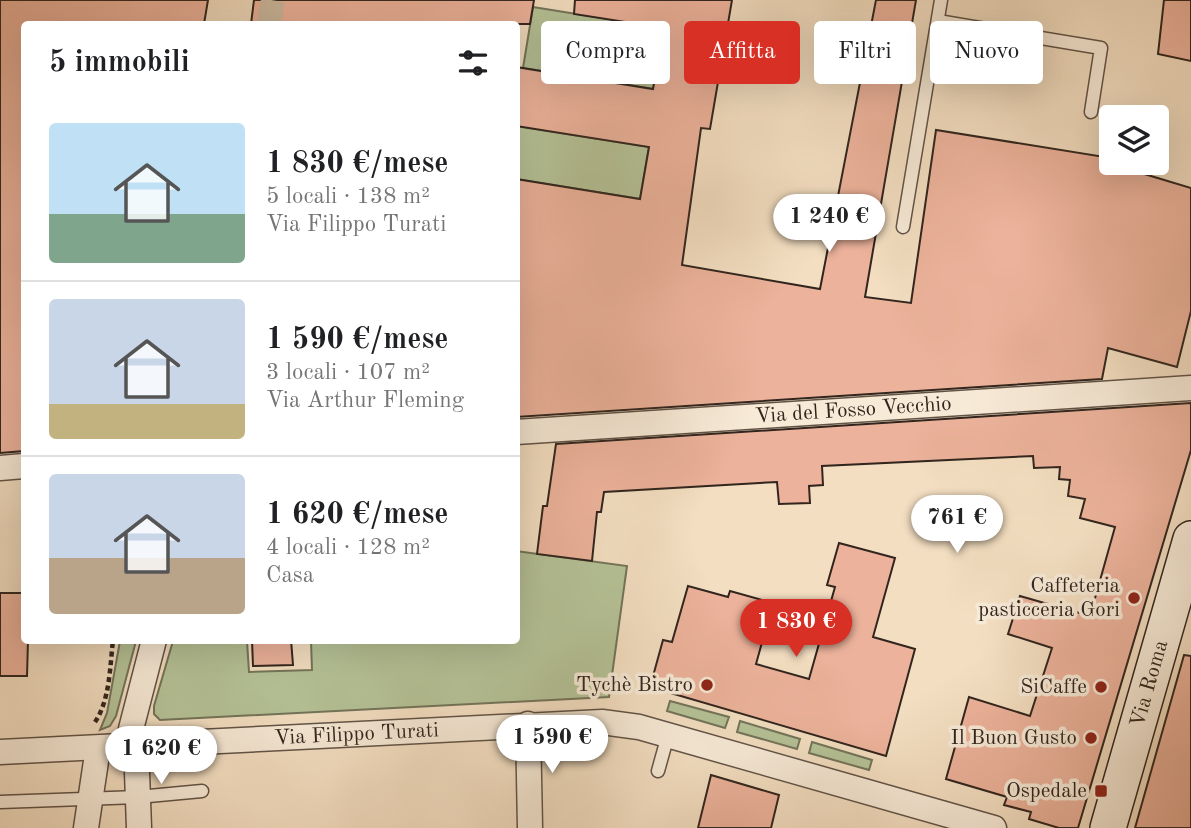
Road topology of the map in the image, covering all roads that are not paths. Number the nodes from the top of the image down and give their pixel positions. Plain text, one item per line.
1 (941, 0) edge
2 (938, 20) junction
3 (1091, 112) dead end
4 (903, 228) dead end
5 (1191, 388) edge
6 (520, 432) edge
7 (21, 466) edge
8 (0, 468) edge
9 (1191, 539) edge
10 (153, 644) edge
11 (528, 724) junction
12 (668, 735) junction
13 (134, 746) junction
14 (98, 748) junction
15 (0, 752) edge
16 (658, 771) dead end
17 (202, 791) dead end
18 (138, 797) junction
19 (90, 799) junction
20 (0, 802) edge
21 (86, 828) edge
22 (139, 828) edge
23 (530, 828) edge
24 (994, 828) edge
25 (1108, 828) edge

1 - 2 lane
2 - 3 lane
2 - 4 lane
5 - 6 street, Via del Fosso Vecchio
7 - 8 street
9 - 25 street, Via Roma
10 - 13 street
11 - 12 street, Via Filippo Turati
11 - 13 street, Via Filippo Turati
11 - 23 street
12 - 16 lane
12 - 24 street, Via Filippo Turati
13 - 14 street, Via Filippo Turati
13 - 18 street
14 - 15 street, Via Filippo Turati
14 - 19 street
17 - 18 lane
18 - 19 lane
18 - 22 street
19 - 20 lane
19 - 21 street

